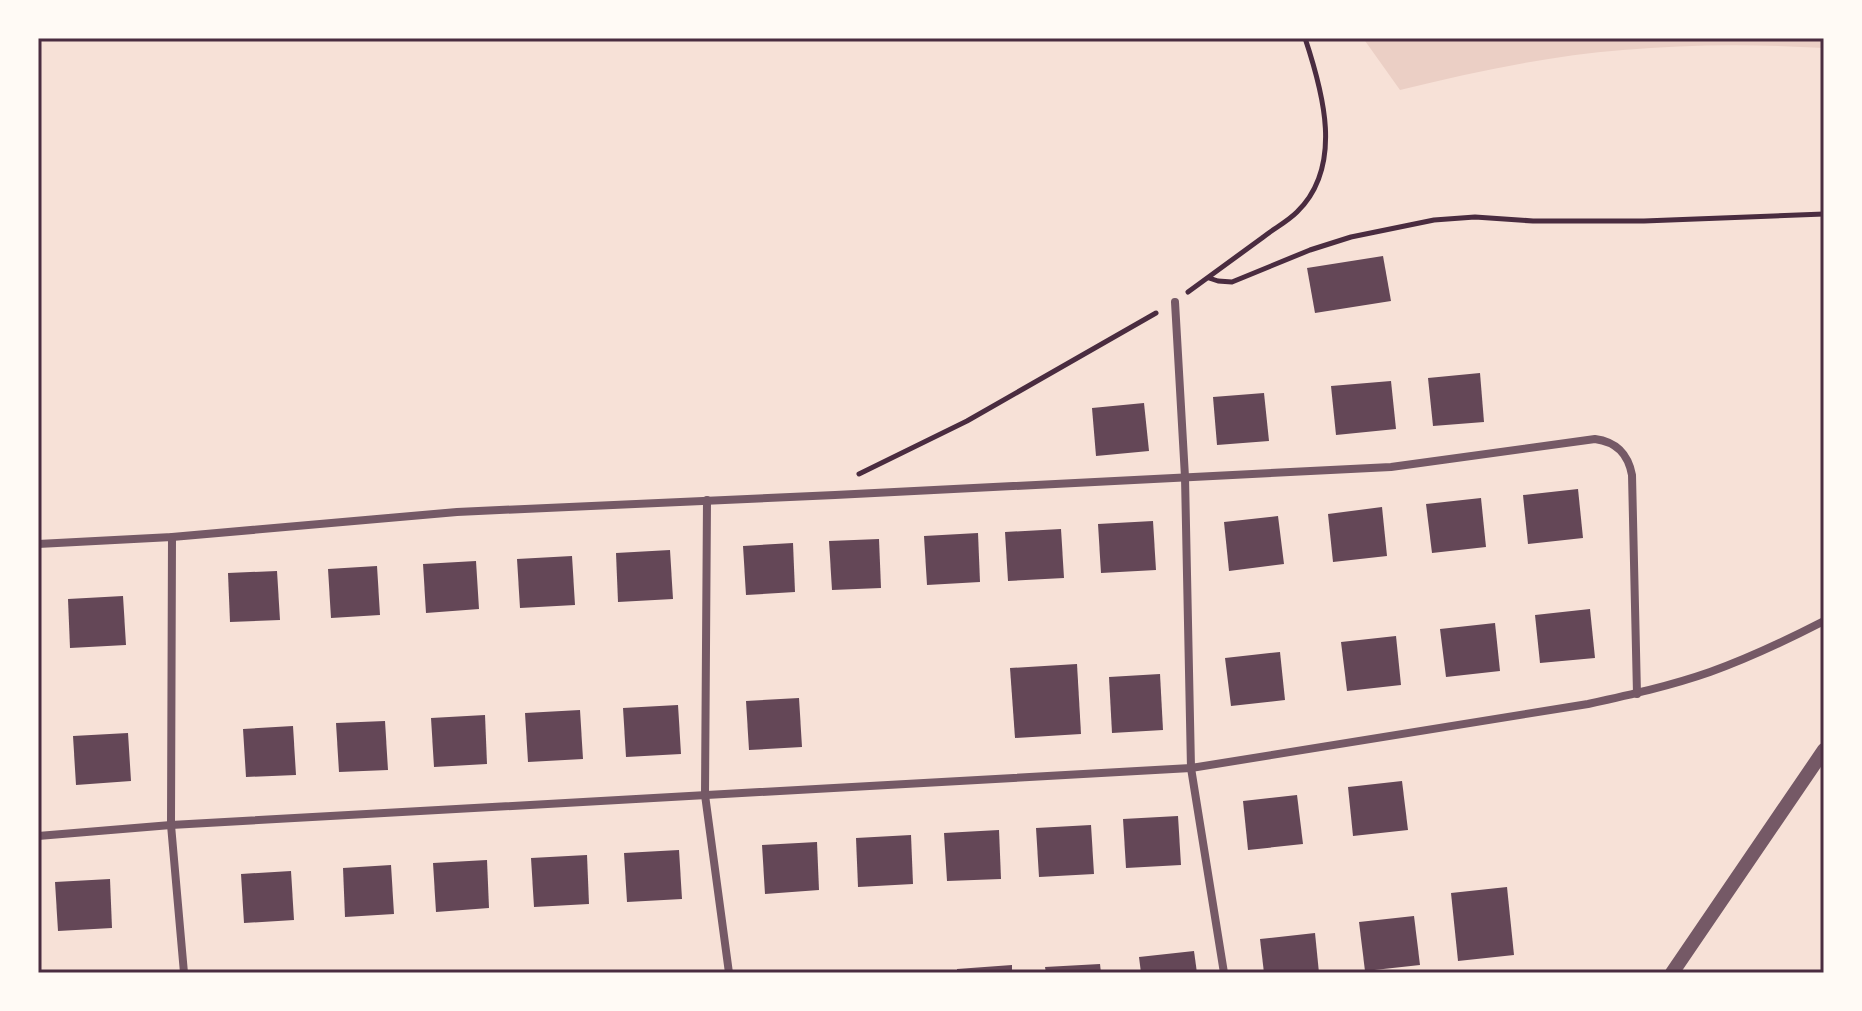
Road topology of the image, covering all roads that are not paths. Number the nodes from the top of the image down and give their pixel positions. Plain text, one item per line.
1 (1175, 302) road end
2 (1185, 477) junction
3 (707, 500) junction
4 (172, 537) junction
5 (38, 544) edge
6 (1824, 621) edge
7 (1637, 694) junction
8 (1824, 750) edge
9 (1191, 768) junction
10 (705, 795) junction
11 (171, 825) junction
12 (38, 836) edge
13 (1668, 972) edge
14 (184, 973) edge
15 (729, 973) edge
16 (1224, 973) edge

1 - 2 street
2 - 3 street
2 - 7 street
2 - 9 street
3 - 4 street
3 - 10 street
4 - 5 street
4 - 11 street
6 - 7 street
7 - 9 street
8 - 13 street
9 - 10 street
9 - 16 street
10 - 11 street
10 - 15 street
11 - 12 street
11 - 14 street

